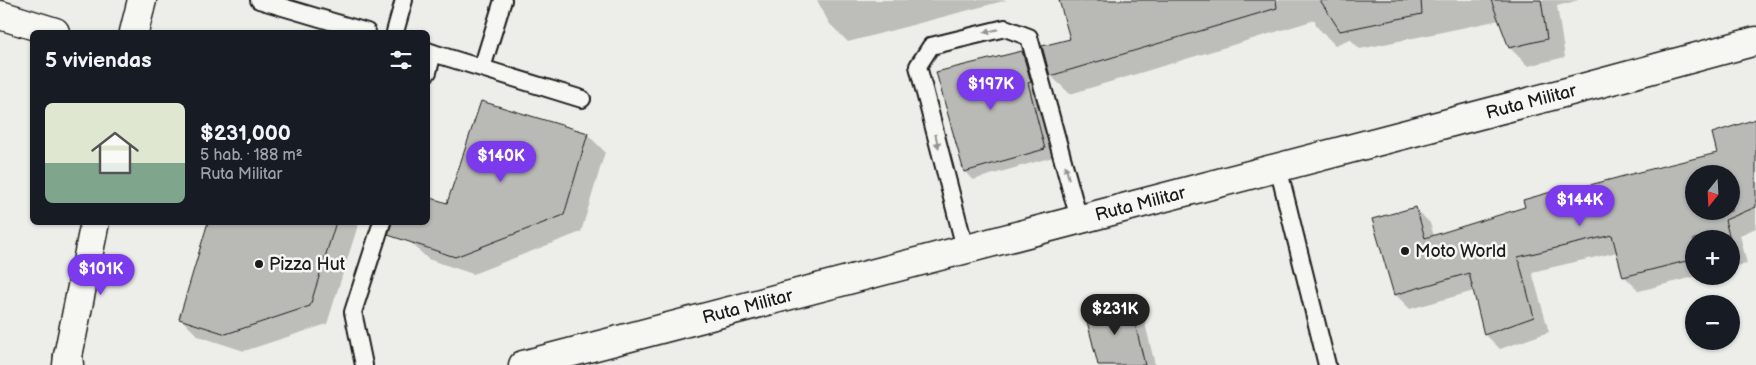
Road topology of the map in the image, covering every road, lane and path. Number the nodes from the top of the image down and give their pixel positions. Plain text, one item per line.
1 (142, 0) edge
2 (259, 0) edge
3 (404, 0) edge
4 (503, 0) edge
5 (307, 7) edge
6 (0, 15) edge
7 (49, 30) edge
8 (134, 30) edge
9 (362, 30) edge
10 (395, 30) edge
11 (1756, 41) edge
12 (430, 52) edge
13 (482, 68) junction
14 (582, 99) dead end
15 (1278, 167) junction
16 (1080, 219) junction
17 (94, 225) edge
18 (381, 225) edge
19 (965, 248) junction
20 (572, 358) edge
21 (68, 363) edge
22 (364, 365) edge
23 (523, 365) edge
24 (1327, 365) edge

1 - 8 main road
2 - 5 lane
3 - 10 lane
4 - 13 lane
5 - 9 lane
6 - 7 main road
11 - 15 main road, Ruta Militar
12 - 13 lane
13 - 14 lane
15 - 16 main road, Ruta Militar
15 - 24 lane
16 - 19 main road, Ruta Militar
16 -> 19 lane
17 - 21 main road
18 - 22 lane
19 - 20 main road, Ruta Militar
20 - 23 main road, Ruta Militar

